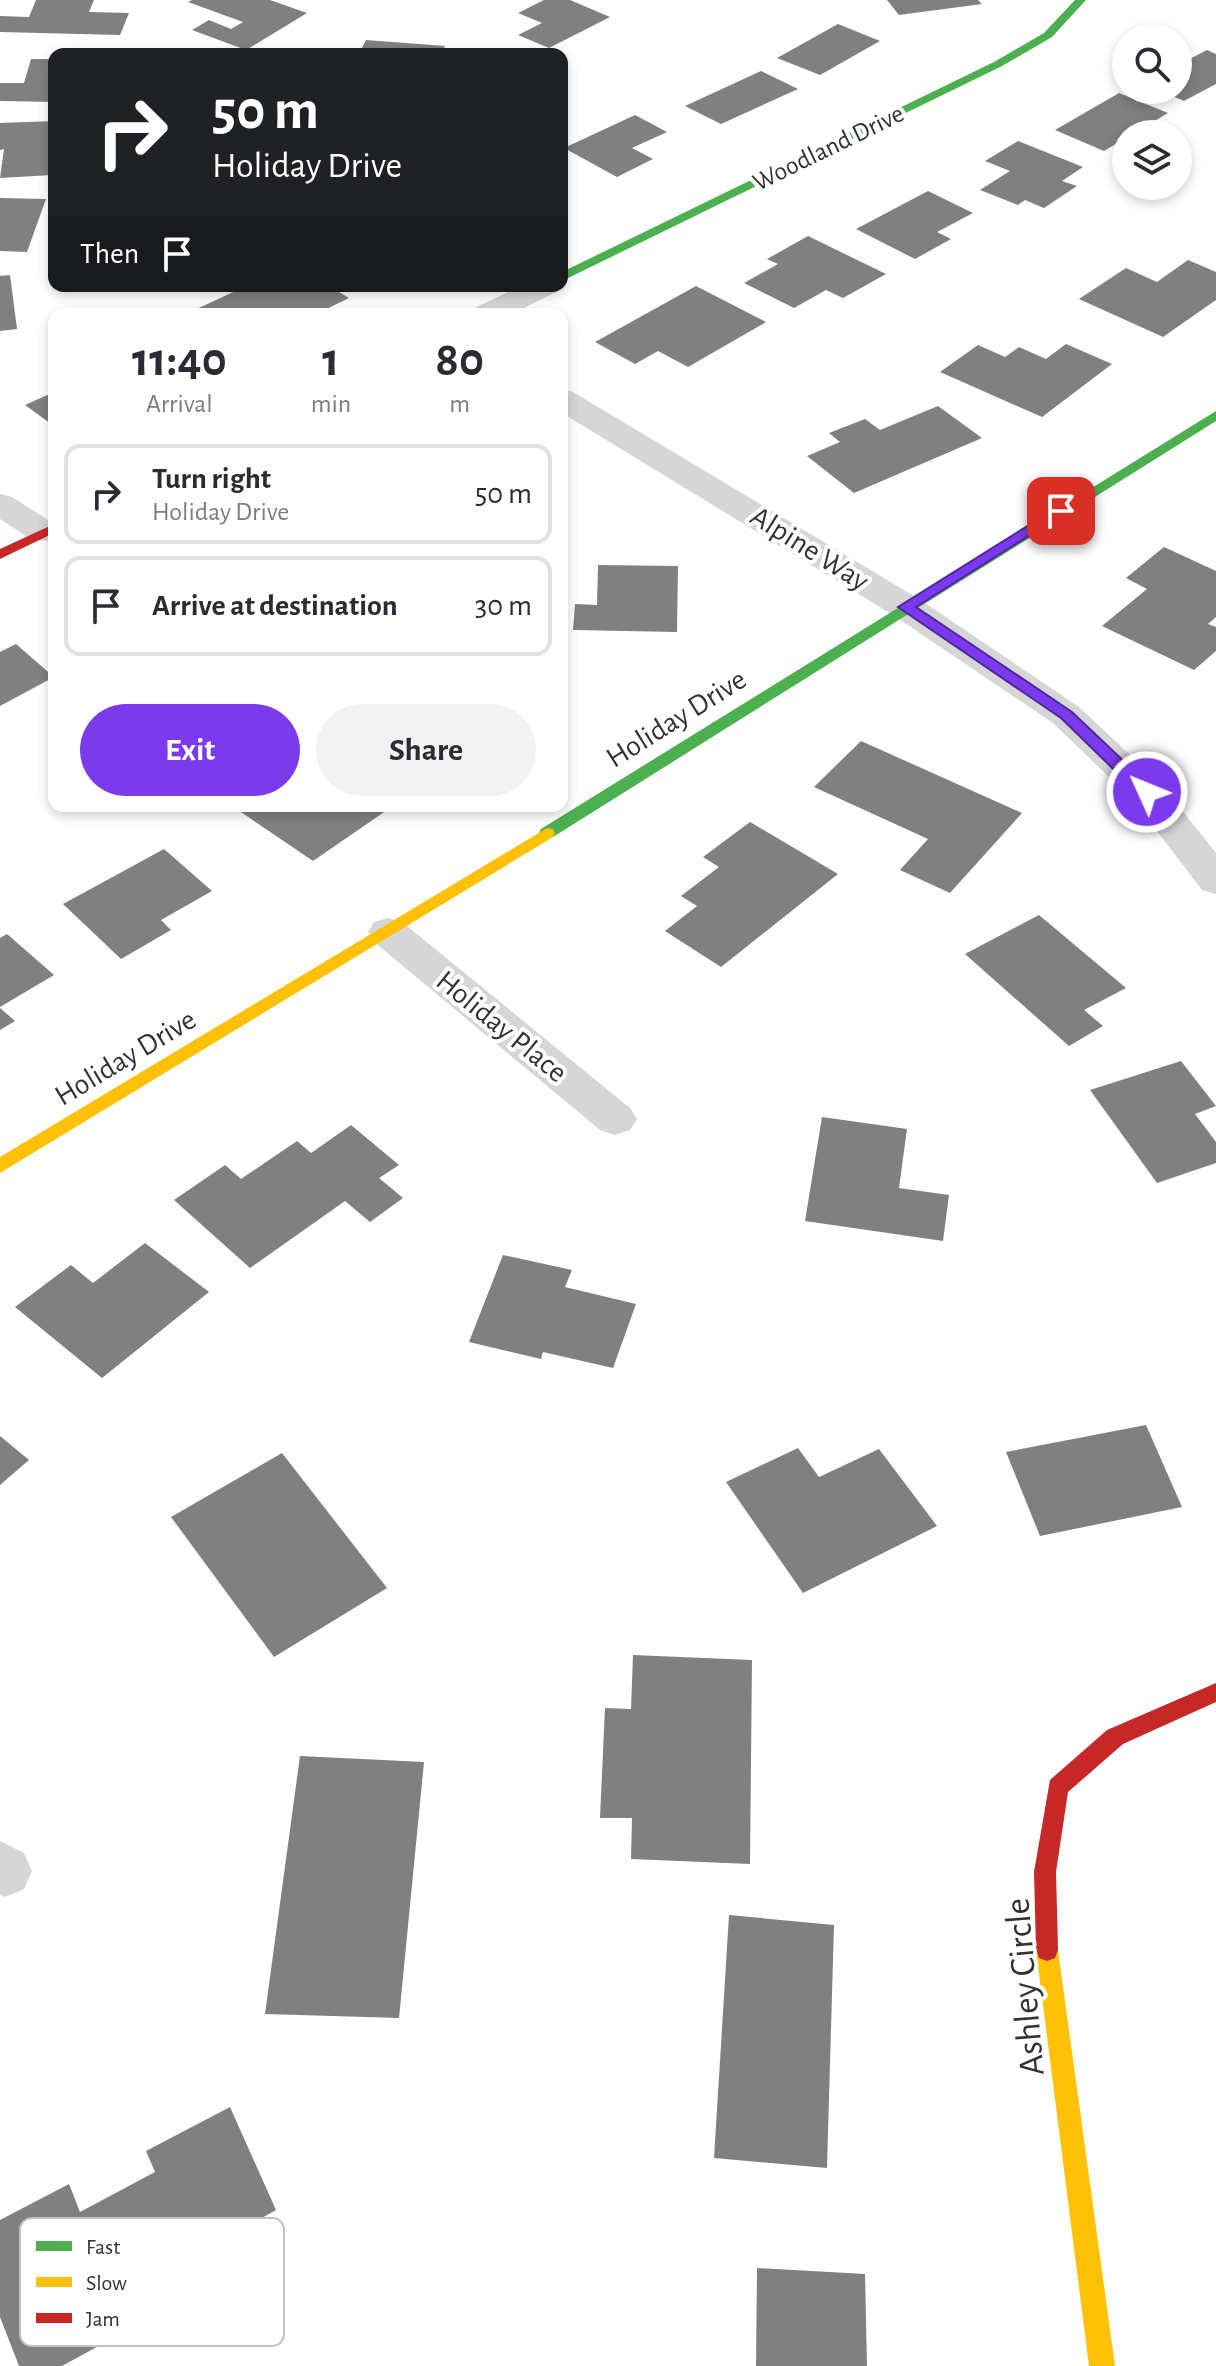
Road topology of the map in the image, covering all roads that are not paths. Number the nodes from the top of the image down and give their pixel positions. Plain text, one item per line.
1 (1081, 0) edge
2 (568, 274) edge
3 (533, 292) edge
4 (499, 308) edge
5 (568, 403) edge
6 (1216, 415) edge
7 (0, 504) edge
8 (48, 530) edge
9 (48, 531) edge
10 (0, 555) edge
11 (906, 607) junction
12 (1216, 880) edge
13 (388, 932) junction
14 (615, 1119) dead end
15 (0, 1166) edge
16 (1216, 1692) edge
17 (1102, 2366) edge

1 - 2 street, Woodland Drive
3 - 4 street
5 - 11 street, Alpine Way
6 - 11 street, Holiday Drive
7 - 8 street
9 - 10 street
11 - 12 street, Alpine Way
11 - 13 street, Holiday Drive
13 - 14 street, Holiday Place
13 - 15 street, Holiday Drive
16 - 17 street, Ashley Circle

